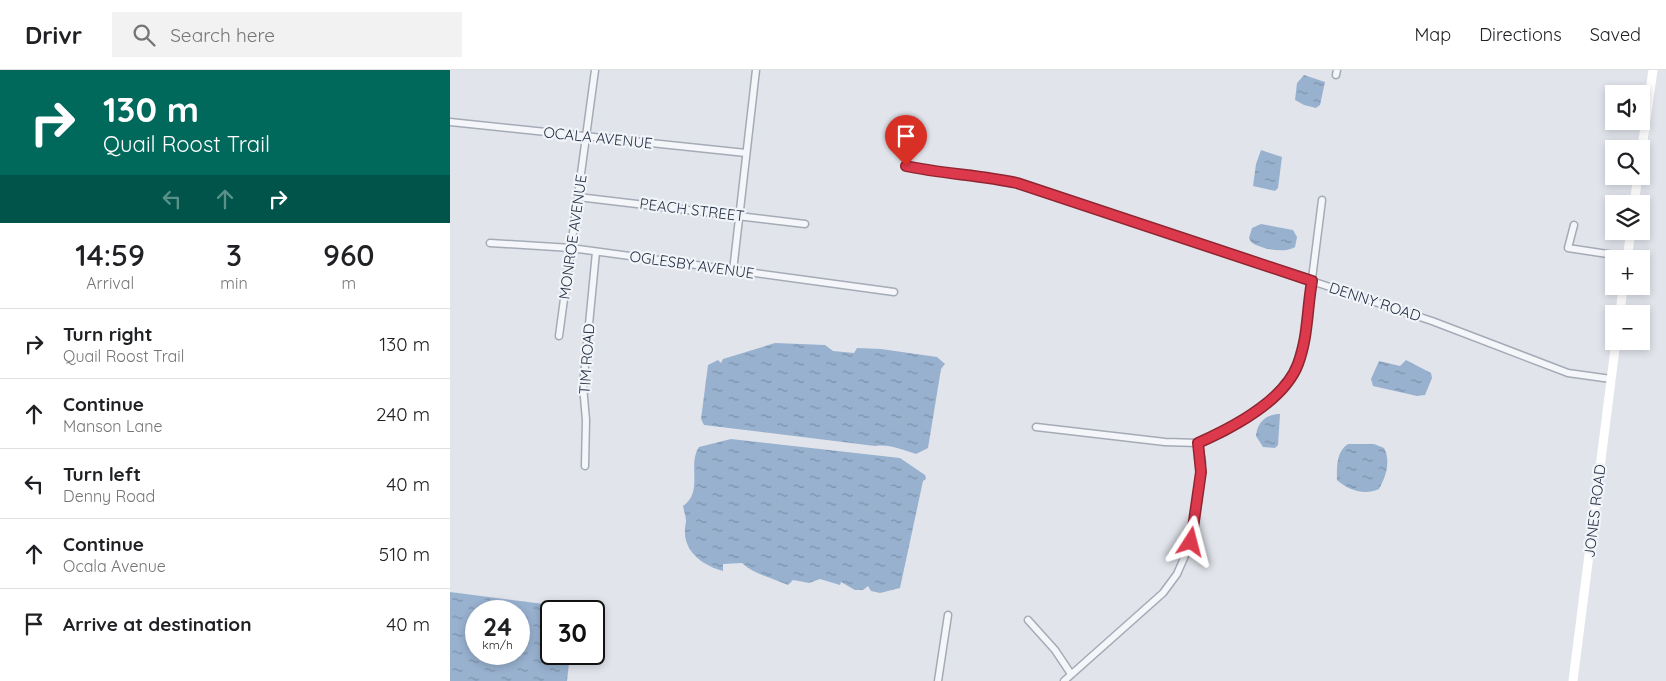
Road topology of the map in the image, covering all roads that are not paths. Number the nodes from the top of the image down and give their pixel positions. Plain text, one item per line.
1 (595, 70) edge
2 (756, 70) edge
3 (1653, 70) edge
4 (450, 122) edge
5 (586, 138) junction
6 (1643, 140) edge
7 (746, 153) junction
8 (906, 166) dead end
9 (578, 197) junction
10 (1322, 200) dead end
11 (739, 216) junction
12 (805, 224) dead end
13 (1574, 225) dead end
14 (490, 243) dead end
15 (571, 248) junction
16 (596, 252) junction
17 (1605, 254) edge
18 (733, 271) junction
19 (1312, 281) junction
20 (894, 292) dead end
21 (559, 336) dead end
22 (1615, 350) edge
23 (1611, 378) junction
24 (1036, 427) dead end
25 (1198, 443) junction
26 (584, 466) dead end
27 (948, 615) dead end
28 (1028, 620) dead end
29 (1071, 674) junction
30 (938, 681) edge
31 (1064, 681) edge
32 (1573, 681) edge

1 - 5 street, MONROE AVENUE
2 - 7 street
3 - 6 street
4 - 5 street, OCALA AVENUE
5 - 7 street, OCALA AVENUE
5 - 9 street, MONROE AVENUE
7 - 11 street
8 - 19 street, DENNY ROAD
9 - 11 street, PEACH STREET
9 - 15 street, MONROE AVENUE
10 - 19 street
11 - 12 street, PEACH STREET
11 - 18 street
13 - 17 street
14 - 15 street, OGLESBY AVENUE
15 - 16 street, OGLESBY AVENUE
15 - 21 street, MONROE AVENUE
16 - 18 street, OGLESBY AVENUE
16 - 26 street, TIM ROAD
18 - 20 street, OGLESBY AVENUE
19 - 23 street, DENNY ROAD
19 - 25 street
22 - 23 street, JONES ROAD
23 - 32 street, JONES ROAD
24 - 25 street
25 - 29 street
27 - 30 street
28 - 29 street
29 - 31 street

